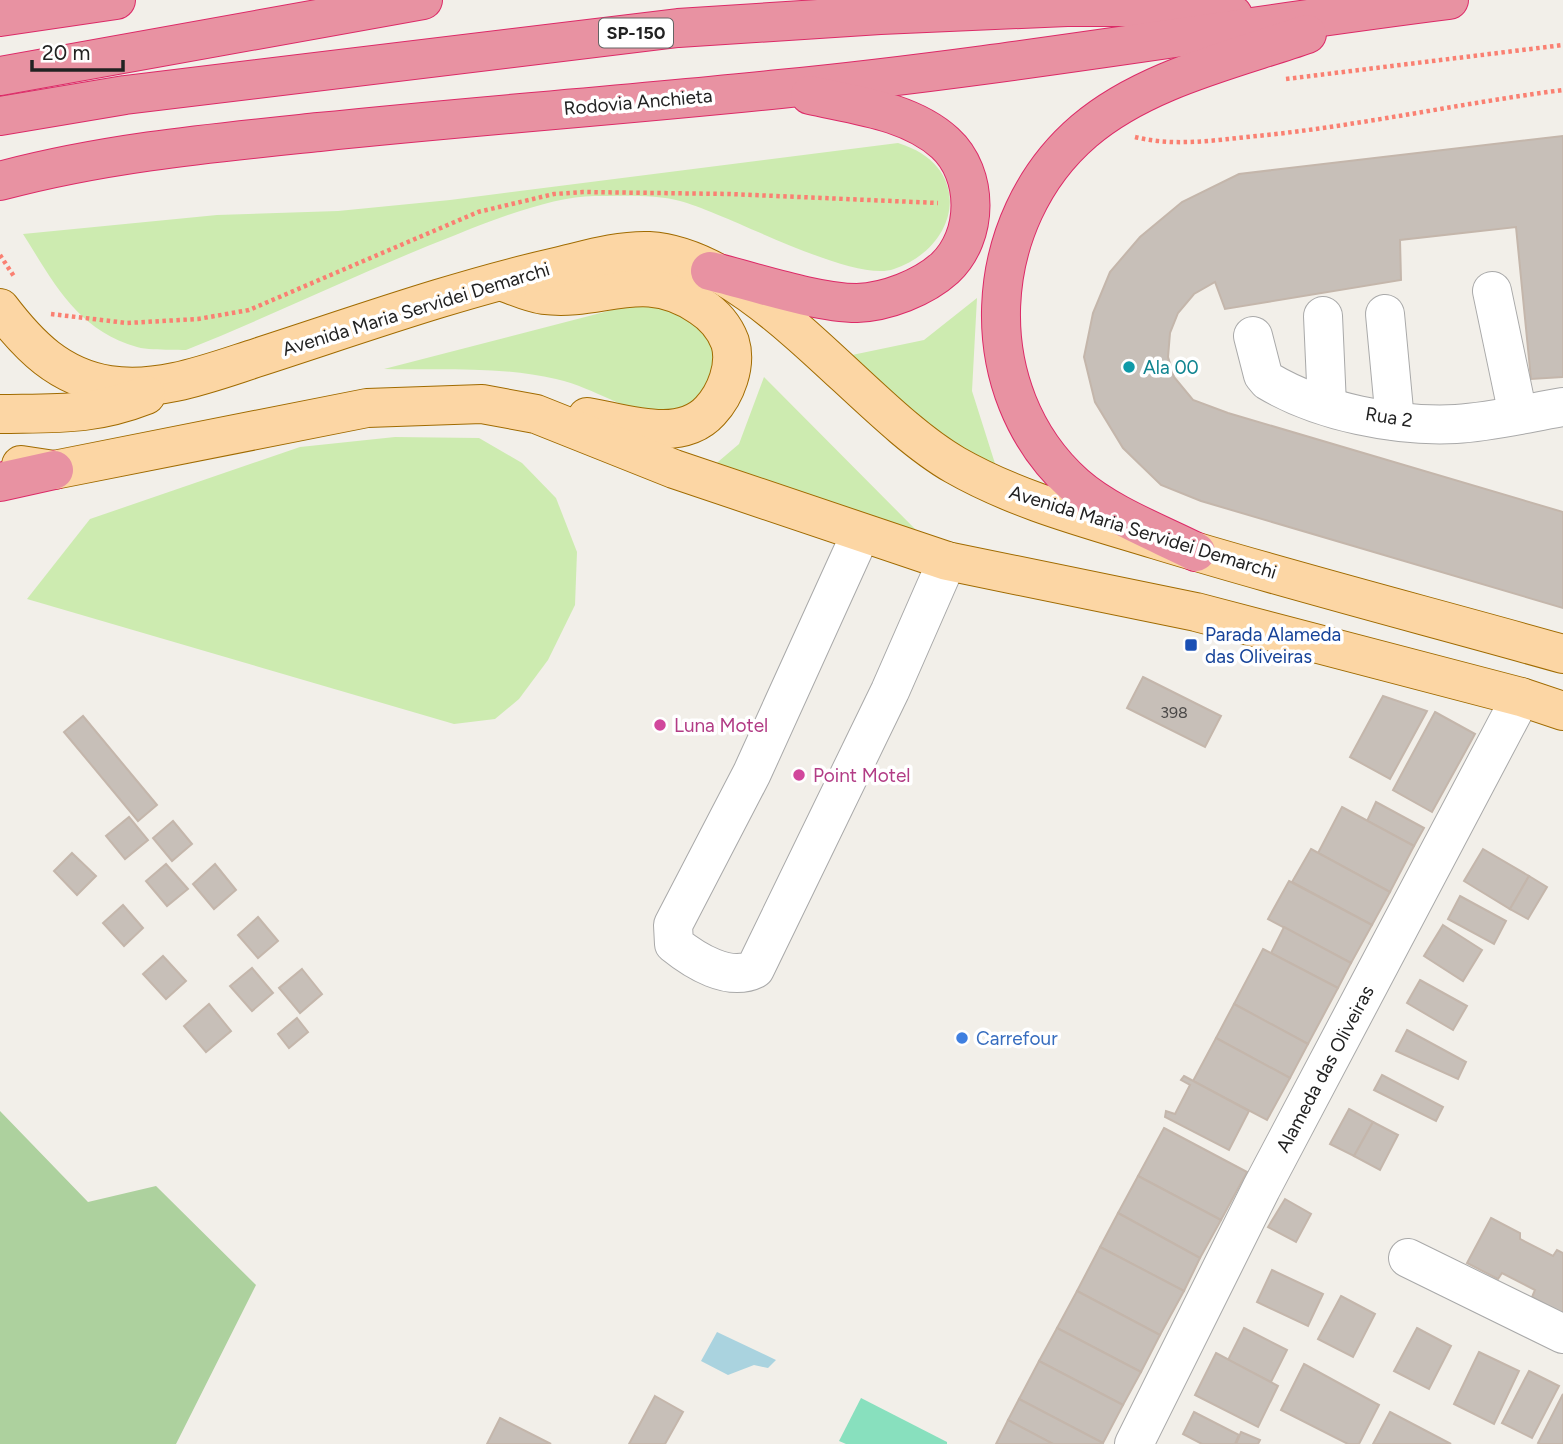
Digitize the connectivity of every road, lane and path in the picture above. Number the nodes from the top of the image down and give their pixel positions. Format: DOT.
graph roads {
  1 [pos="117,0"];
  2 [pos="423,0"];
  3 [pos="1449,0"];
  4 [pos="1380,9"];
  5 [pos="0,17"];
  6 [pos="1276,21"];
  7 [pos="1563,45"];
  8 [pos="0,76"];
  9 [pos="1280,80"];
  10 [pos="781,89"];
  11 [pos="1563,90"];
  12 [pos="0,116"];
  13 [pos="1124,134"];
  14 [pos="0,181"];
  15 [pos="971,204"];
  16 [pos="710,271"];
  17 [pos="499,280"];
  18 [pos="1492,291"];
  19 [pos="0,308"];
  20 [pos="1385,314"];
  21 [pos="1323,316"];
  22 [pos="32,326"];
  23 [pos="1253,336"];
  24 [pos="181,382"];
  25 [pos="1327,405"];
  26 [pos="1563,408"];
  27 [pos="0,414"];
  28 [pos="536,414"];
  29 [pos="1518,415"];
  30 [pos="1395,421"];
  31 [pos="0,463"];
  32 [pos="54,470"];
  33 [pos="0,482"];
  34 [pos="861,533"];
  35 [pos="1196,552"];
  36 [pos="947,561"];
  37 [pos="1563,654"];
  38 [pos="1521,697"];
  39 [pos="1563,711"];
  40 [pos="1408,1258"];
  41 [pos="1563,1334"];
  42 [pos="1134,1444"];
  1 -- 5 [label="highway"];
  2 -- 8 [label="highway"];
  3 -- 4 [label="highway, Rodovia Anchieta / SP-150"];
  4 -- 6 [label="highway, Rodovia Anchieta / SP-150"];
  4 -- 35 [label="highway"];
  6 -- 10 [label="highway, Rodovia Anchieta / SP-150"];
  6 -- 12 [label="highway, Rodovia Anchieta / SP-150"];
  7 -- 9 [label="path"];
  10 -- 14 [label="highway, Rodovia Anchieta / SP-150"];
  10 -- 15 [label="highway"];
  11 -- 13 [label="path"];
  15 -- 16 [label="highway"];
  15 -- 22 [label="path"];
  16 -- 17 [label="main road, Avenida Maria Servidei Demarchi"];
  16 -- 35 [label="main road, Avenida Maria Servidei Demarchi"];
  17 -- 24 [label="main road, Avenida Maria Servidei Demarchi"];
  17 -- 28 [label="main road"];
  18 -- 29 [label="street"];
  19 -- 22 [label="main road, Avenida Maria Servidei Demarchi"];
  20 -- 30 [label="street"];
  21 -- 25 [label="street"];
  22 -- 24 [label="main road, Avenida Maria Servidei Demarchi"];
  23 -- 25 [label="street, Rua 2"];
  24 -- 27 [label="main road"];
  25 -- 30 [label="street, Rua 2"];
  26 -- 29 [label="street, Rua 2"];
  28 -- 32 [label="main road"];
  28 -- 34 [label="main road"];
  29 -- 30 [label="street, Rua 2"];
  31 -- 32 [label="main road"];
  32 -- 33 [label="highway"];
  34 -- 36 [label="main road"];
  34 -- 36 [label="street"];
  35 -- 37 [label="main road, Avenida Maria Servidei Demarchi"];
  36 -- 38 [label="main road"];
  38 -- 39 [label="main road"];
  38 -- 42 [label="street, Alameda das Oliveiras"];
  40 -- 41 [label="street"];
}
